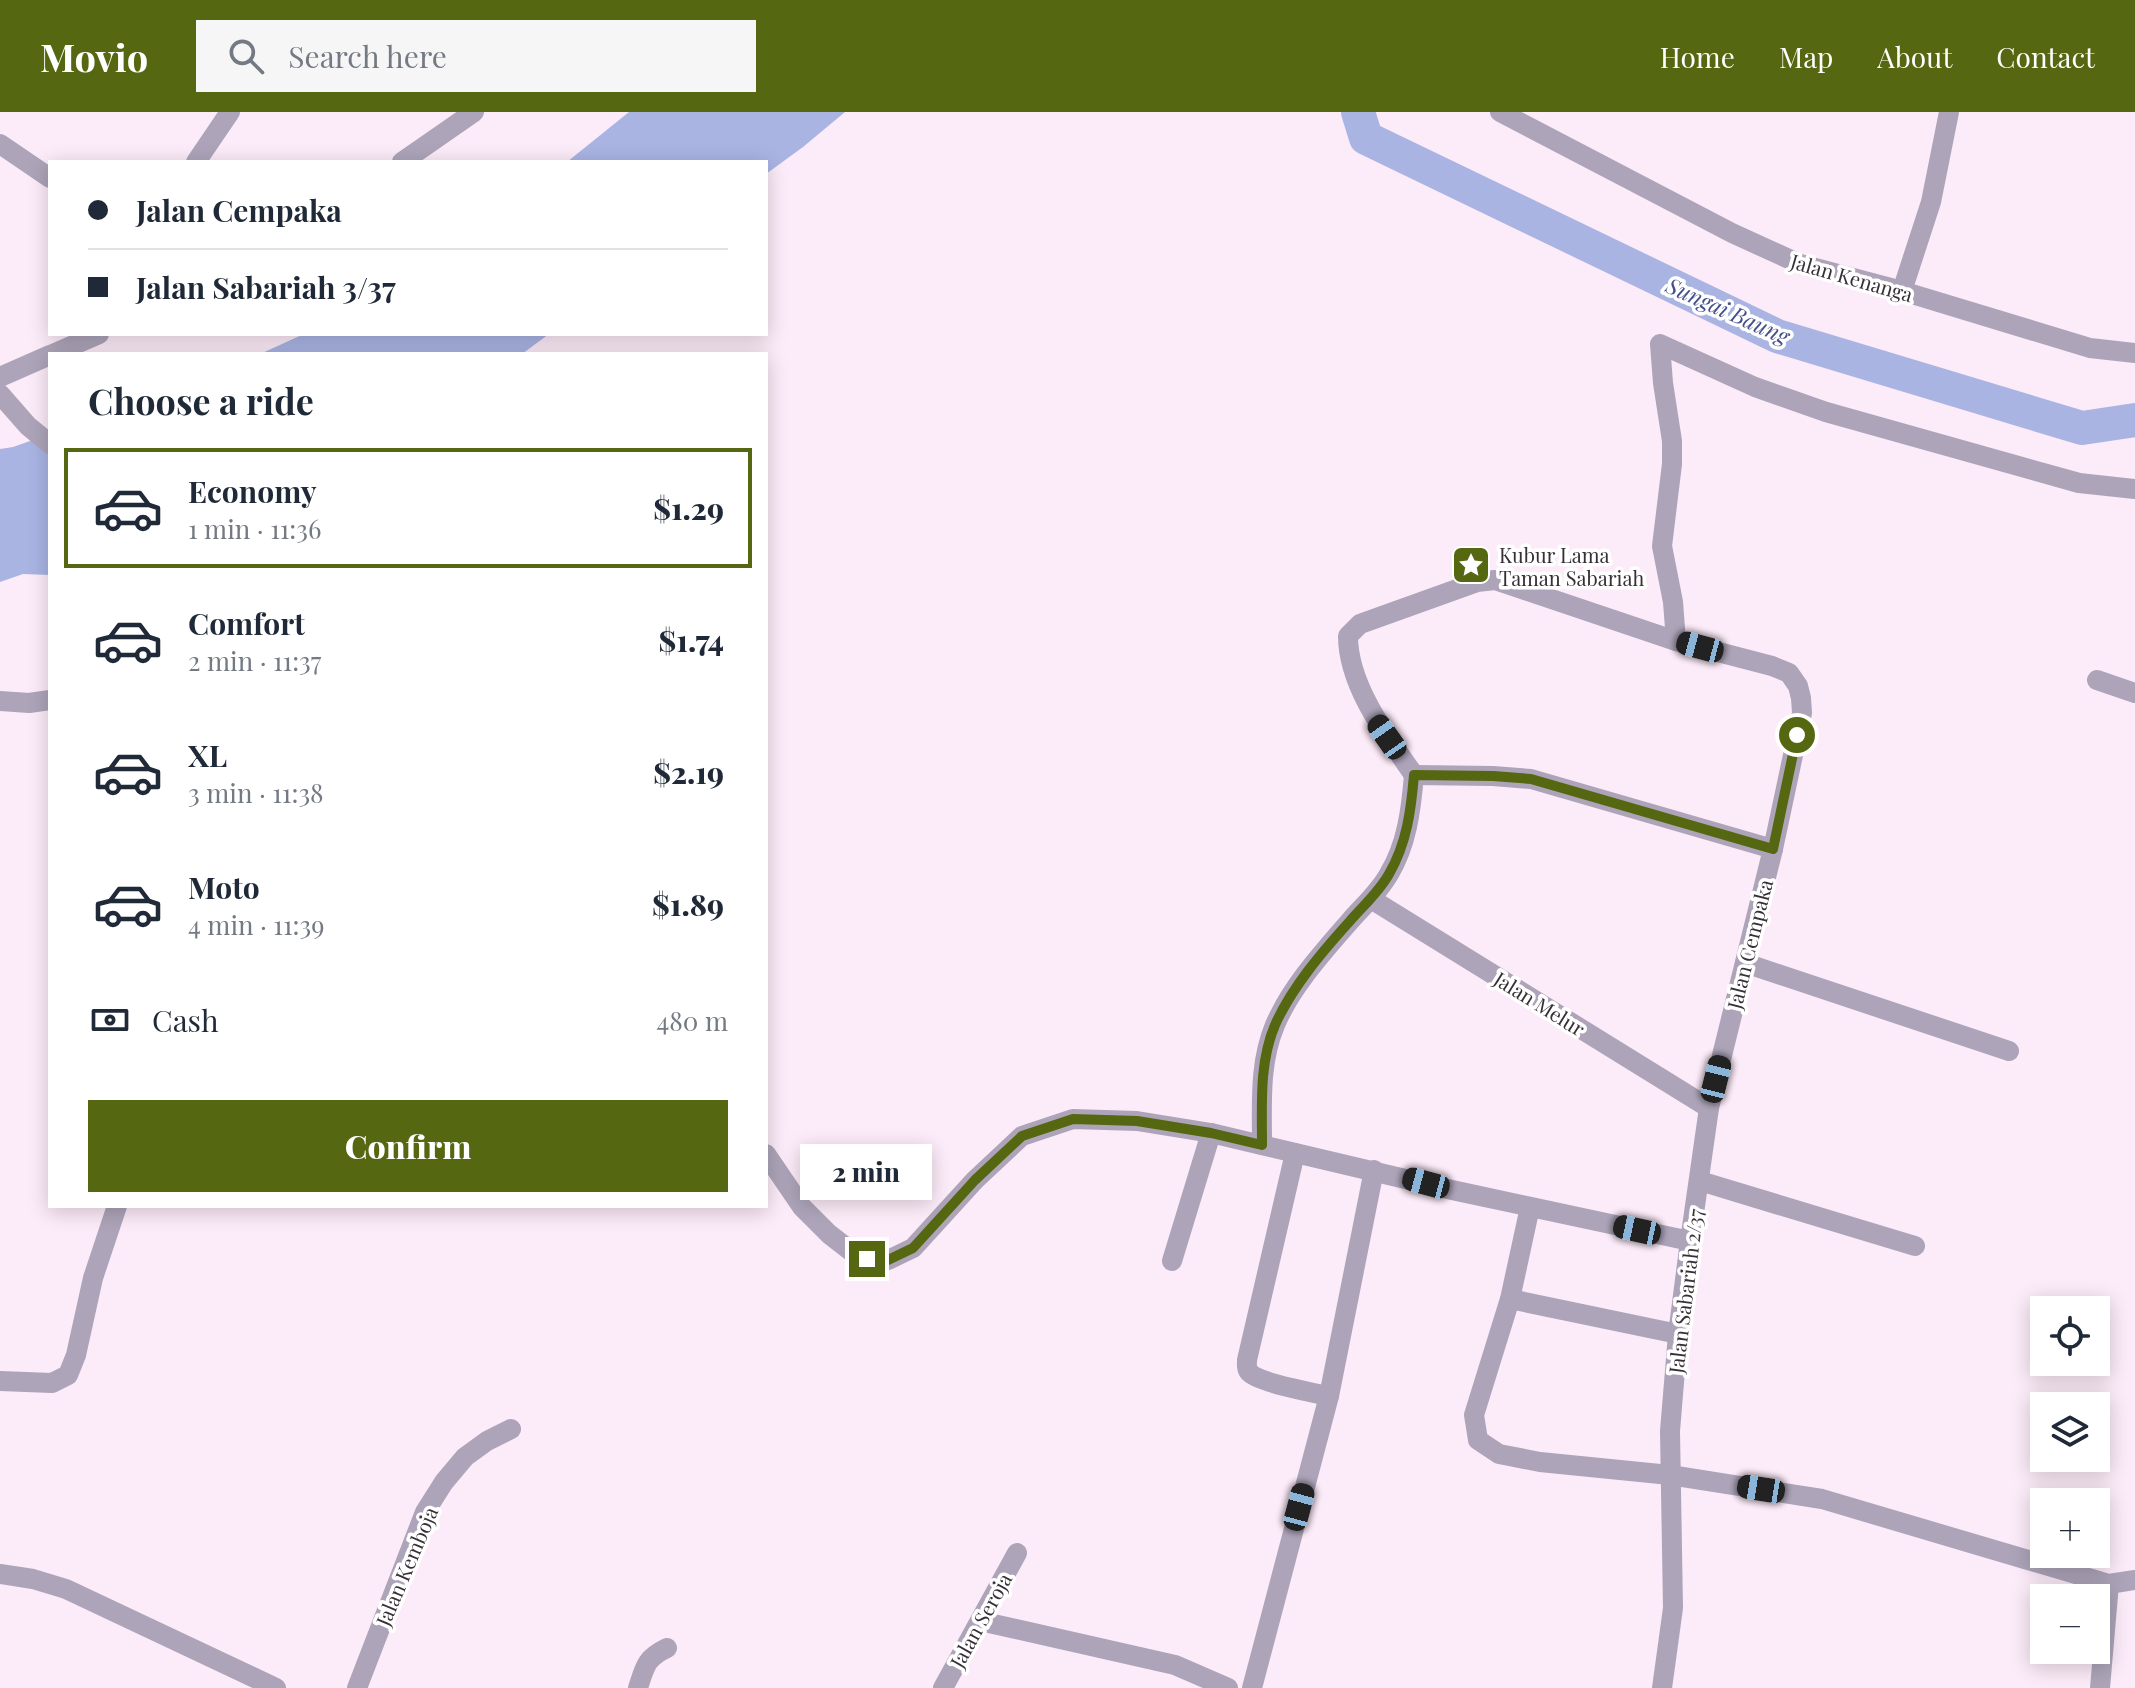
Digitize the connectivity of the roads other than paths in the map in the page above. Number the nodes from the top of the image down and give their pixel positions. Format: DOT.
graph roads {
  1 [pos="230,112"];
  2 [pos="474,112"];
  3 [pos="1500,112"];
  4 [pos="1949,112"];
  5 [pos="0,144"];
  6 [pos="197,160"];
  7 [pos="405,160"];
  8 [pos="48,177"];
  9 [pos="1902,291"];
  10 [pos="95,336"];
  11 [pos="59,352"];
  12 [pos="2135,353"];
  13 [pos="48,357"];
  14 [pos="0,377"];
  15 [pos="0,394"];
  16 [pos="48,442"];
  17 [pos="2135,489"];
  18 [pos="1676,641"];
  19 [pos="2097,680"];
  20 [pos="2135,693"];
  21 [pos="48,700"];
  22 [pos="0,701"];
  23 [pos="1414,775"];
  24 [pos="1773,849"];
  25 [pos="1371,899"];
  26 [pos="1745,963"];
  27 [pos="2009,1051"];
  28 [pos="1709,1108"];
  29 [pos="1211,1133"];
  30 [pos="1262,1145"];
  31 [pos="1295,1153"];
  32 [pos="768,1157"];
  33 [pos="1374,1170"];
  34 [pos="1700,1181"];
  35 [pos="1530,1207"];
  36 [pos="116,1208"];
  37 [pos="1690,1241"];
  38 [pos="1915,1246"];
  39 [pos="1172,1261"];
  40 [pos="1510,1299"];
  41 [pos="1678,1334"];
  42 [pos="0,1381"];
  43 [pos="1329,1396"];
  44 [pos="511,1429"];
  45 [pos="1670,1475"];
  46 [pos="1017,1553"];
  47 [pos="0,1574"];
  48 [pos="2135,1580"];
  49 [pos="2109,1584"];
  50 [pos="980,1621"];
  51 [pos="667,1648"];
  52 [pos="2102,1664"];
  53 [pos="276,1688"];
  54 [pos="357,1688"];
  55 [pos="638,1688"];
  56 [pos="943,1688"];
  57 [pos="1228,1688"];
  58 [pos="1252,1688"];
  59 [pos="1662,1688"];
  60 [pos="2100,1688"];
  1 -- 6 [label="street"];
  2 -- 7 [label="street"];
  3 -- 9 [label="street, Jalan Kenanga"];
  4 -- 9 [label="street"];
  5 -- 8 [label="street"];
  9 -- 12 [label="street, Jalan Kenanga"];
  10 -- 11 [label="street"];
  13 -- 14 [label="street"];
  15 -- 16 [label="street"];
  17 -- 18 [label="street"];
  18 -- 23 [label="street"];
  18 -- 24 [label="street, Jalan Cempaka"];
  19 -- 20 [label="street"];
  21 -- 22 [label="street"];
  23 -- 24 [label="street"];
  23 -- 25 [label="street"];
  24 -- 26 [label="street, Jalan Cempaka"];
  25 -- 28 [label="street, Jalan Melur"];
  25 -- 30 [label="street"];
  26 -- 27 [label="street"];
  26 -- 28 [label="street, Jalan Cempaka"];
  28 -- 34 [label="street, Jalan Sabariah 2/37"];
  29 -- 30 [label="street"];
  29 -- 32 [label="street"];
  29 -- 39 [label="street"];
  30 -- 31 [label="street"];
  31 -- 33 [label="street"];
  31 -- 43 [label="street"];
  33 -- 35 [label="street"];
  33 -- 43 [label="street"];
  34 -- 37 [label="street, Jalan Sabariah 2/37"];
  34 -- 38 [label="street"];
  35 -- 37 [label="street"];
  35 -- 40 [label="street"];
  36 -- 42 [label="street"];
  37 -- 41 [label="street, Jalan Sabariah 2/37"];
  40 -- 41 [label="street"];
  40 -- 45 [label="street"];
  41 -- 45 [label="street, Jalan Sabariah 2/37"];
  43 -- 58 [label="street"];
  44 -- 54 [label="street, Jalan Kemboja"];
  45 -- 49 [label="street"];
  45 -- 59 [label="street, Jalan Sabariah 2/37"];
  46 -- 50 [label="street, Jalan Seroja"];
  47 -- 53 [label="street"];
  48 -- 49 [label="street"];
  50 -- 56 [label="street, Jalan Seroja"];
  50 -- 57 [label="street"];
  51 -- 55 [label="street"];
  52 -- 60 [label="street"];
}
